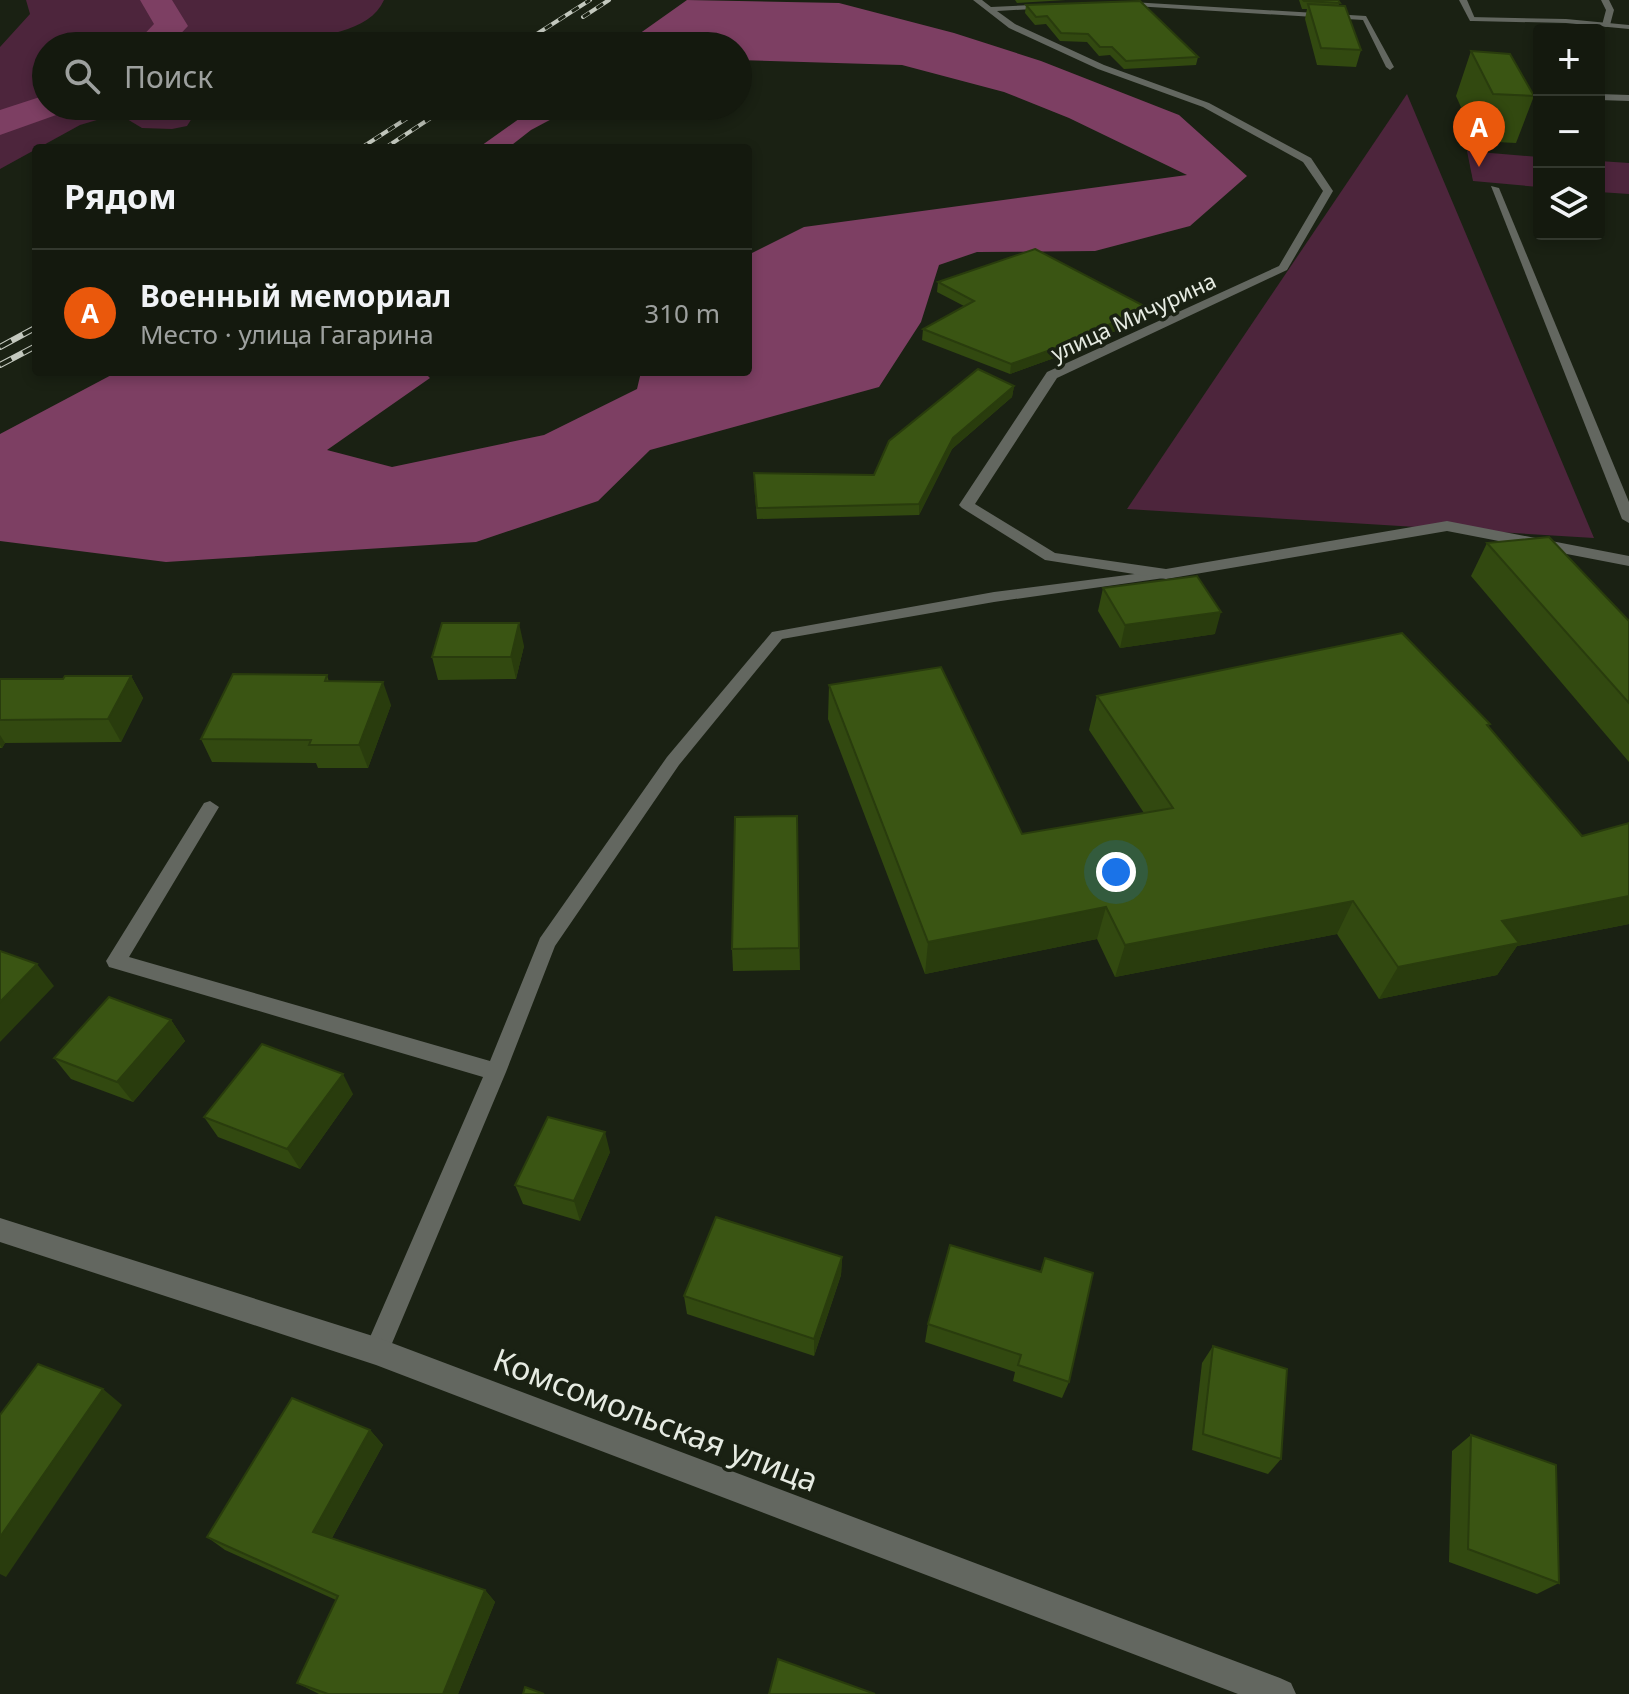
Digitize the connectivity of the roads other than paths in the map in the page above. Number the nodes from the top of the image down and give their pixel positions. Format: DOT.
graph roads {
  1 [pos="977,0"];
  2 [pos="1463,0"];
  3 [pos="1605,0"];
  4 [pos="1118,2"];
  5 [pos="1102,4"];
  6 [pos="1054,6"];
  7 [pos="990,9"];
  8 [pos="1473,19"];
  9 [pos="1606,25"];
  10 [pos="1629,27"];
  11 [pos="1390,67"];
  12 [pos="1605,97"];
  13 [pos="1629,98"];
  14 [pos="1494,188"];
  15 [pos="1629,519"];
  16 [pos="1629,561"];
  17 [pos="1166,574"];
  18 [pos="210,807"];
  19 [pos="496,1072"];
  20 [pos="0,1230"];
  21 [pos="376,1351"];
  22 [pos="1280,1694"];
  1 -- 7 [label="street, улица Мичурина"];
  2 -- 8 [label="lane"];
  3 -- 9 [label="lane"];
  4 -- 5 [label="street"];
  4 -- 11 [label="street"];
  6 -- 7 [label="street"];
  7 -- 17 [label="street, улица Мичурина"];
  8 -- 9 [label="street"];
  9 -- 10 [label="street"];
  12 -- 13 [label="lane"];
  14 -- 15 [label="lane"];
  16 -- 17 [label="street, улица Мичурина"];
  17 -- 19 [label="lane"];
  18 -- 19 [label="lane"];
  19 -- 21 [label="lane"];
  20 -- 21 [label="street, Комсомольская улица"];
  21 -- 22 [label="street, Комсомольская улица"];
}
